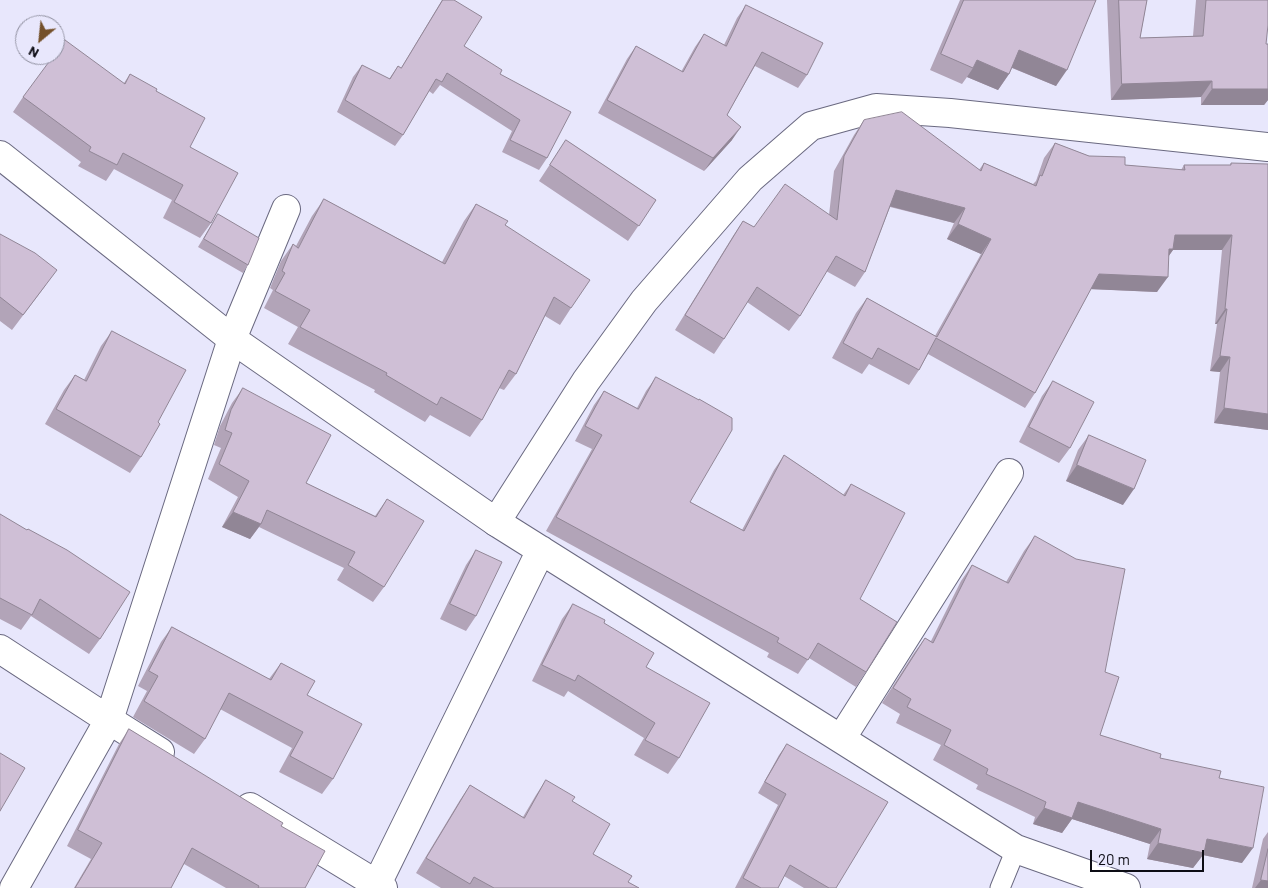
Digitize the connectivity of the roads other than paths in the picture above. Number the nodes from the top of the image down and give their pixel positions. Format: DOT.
graph roads {
  1 [pos="1268,147"];
  2 [pos="0,155"];
  3 [pos="286,209"];
  4 [pos="232,339"];
  5 [pos="1009,473"];
  6 [pos="496,522"];
  7 [pos="541,550"];
  8 [pos="0,648"];
  9 [pos="109,720"];
  10 [pos="842,739"];
  11 [pos="184,766"];
  12 [pos="226,792"];
  13 [pos="1016,849"];
  14 [pos="378,887"];
  15 [pos="14,888"];
  16 [pos="1000,888"];
  17 [pos="1126,888"];
  1 -- 6 [label="street"];
  2 -- 4 [label="street"];
  3 -- 4 [label="street"];
  4 -- 6 [label="street"];
  4 -- 9 [label="street"];
  5 -- 10 [label="street"];
  6 -- 7 [label="street"];
  7 -- 10 [label="street"];
  7 -- 14 [label="street"];
  8 -- 9 [label="street"];
  9 -- 11 [label="street"];
  9 -- 15 [label="street"];
  10 -- 13 [label="street"];
  12 -- 14 [label="street"];
  13 -- 16 [label="lane"];
  13 -- 17 [label="street"];
}
